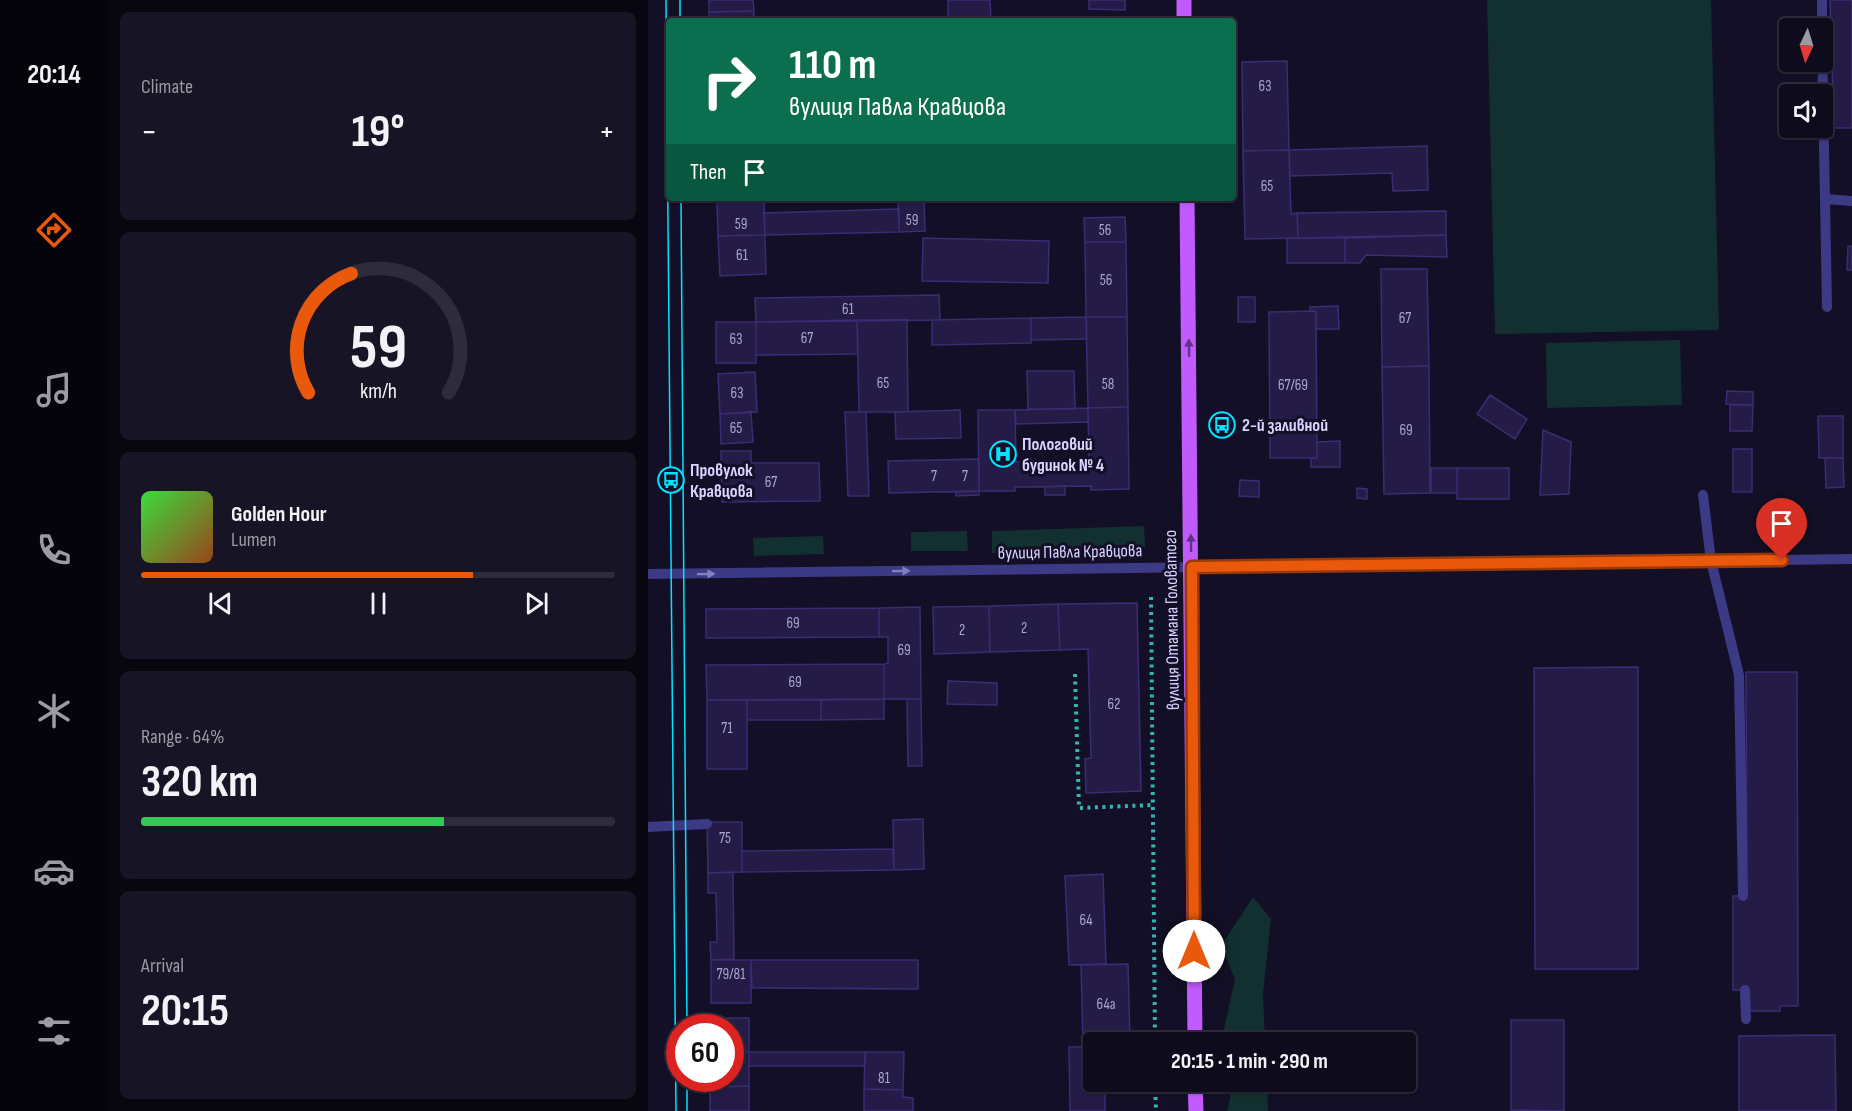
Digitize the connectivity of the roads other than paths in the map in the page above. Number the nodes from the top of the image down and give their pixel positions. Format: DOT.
graph roads {
  1 [pos="1184,0"];
  2 [pos="1822,0"];
  3 [pos="1184,18"];
  4 [pos="1822,18"];
  5 [pos="1823,72"];
  6 [pos="1826,198"];
  7 [pos="1186,201"];
  8 [pos="1852,201"];
  9 [pos="1827,307"];
  10 [pos="1703,495"];
  11 [pos="1852,559"];
  12 [pos="1711,561"];
  13 [pos="1192,567"];
  14 [pos="648,574"];
  15 [pos="707,824"];
  16 [pos="648,827"];
  17 [pos="1743,896"];
  18 [pos="1745,990"];
  19 [pos="1746,1019"];
  20 [pos="1195,1032"];
  21 [pos="1196,1092"];
  22 [pos="1196,1111"];
  1 -- 3 [label="main road"];
  2 -- 4 [label="lane"];
  5 -- 6 [label="lane"];
  6 -- 8 [label="lane"];
  6 -- 9 [label="lane"];
  13 -- 7 [label="main road, вулиця Отамана Головатого, one-way"];
  10 -- 12 [label="lane"];
  11 -- 12 [label="lane, вулиця Павла Кравцова"];
  12 -- 13 [label="lane, вулиця Павла Кравцова"];
  12 -- 17 [label="lane"];
  14 -- 13 [label="lane, вулиця Павла Кравцова, one-way"];
  13 -- 20 [label="main road, вулиця Отамана Головатого"];
  15 -- 16 [label="lane"];
  18 -- 19 [label="lane"];
  21 -- 22 [label="main road"];
}
